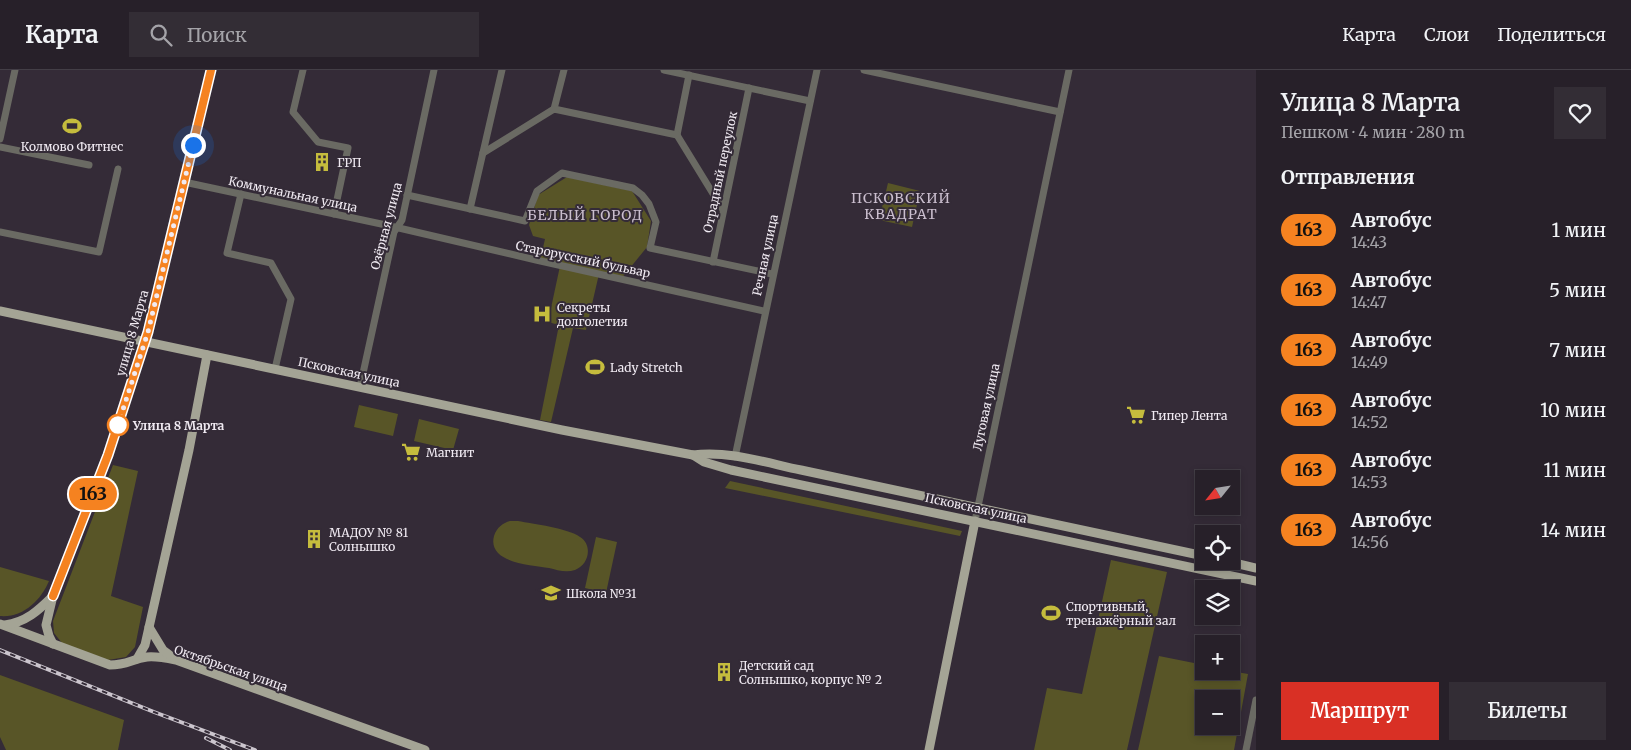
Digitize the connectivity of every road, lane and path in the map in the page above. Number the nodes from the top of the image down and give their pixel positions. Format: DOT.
graph roads {
  1 [pos="15,70"];
  2 [pos="211,70"];
  3 [pos="303,70"];
  4 [pos="434,70"];
  5 [pos="502,70"];
  6 [pos="564,70"];
  7 [pos="664,70"];
  8 [pos="816,70"];
  9 [pos="864,70"];
  10 [pos="1069,70"];
  11 [pos="689,75"];
  12 [pos="749,88"];
  13 [pos="810,101"];
  14 [pos="554,109"];
  15 [pos="1060,112"];
  16 [pos="677,135"];
  17 [pos="0,139"];
  18 [pos="0,146"];
  19 [pos="483,153"];
  20 [pos="89,165"];
  21 [pos="118,169"];
  22 [pos="184,182"];
  23 [pos="240,194"];
  24 [pos="407,196"];
  25 [pos="470,209"];
  26 [pos="724,210"];
  27 [pos="334,214"];
  28 [pos="396,227"];
  29 [pos="0,232"];
  30 [pos="713,262"];
  31 [pos="772,274"];
  32 [pos="764,311"];
  33 [pos="0,312"];
  34 [pos="145,343"];
  35 [pos="207,355"];
  36 [pos="275,369"];
  37 [pos="360,387"];
  38 [pos="693,455"];
  39 [pos="735,457"];
  40 [pos="801,470"];
  41 [pos="797,483"];
  42 [pos="978,508"];
  43 [pos="975,520"];
  44 [pos="1195,554"];
  45 [pos="1240,564"];
  46 [pos="1256,567"];
  47 [pos="1256,581"];
  48 [pos="53,596"];
  49 [pos="2,624"];
  50 [pos="149,627"];
  51 [pos="54,644"];
  52 [pos="137,659"];
  53 [pos="176,660"];
  54 [pos="1256,700"];
  55 [pos="425,750"];
  56 [pos="929,750"];
  57 [pos="1246,750"];
  1 -- 17 [label="street"];
  2 -- 22 [label="street, улица 8 Марта"];
  3 -- 27 [label="street"];
  4 -- 24 [label="street, Озёрная улица"];
  5 -- 19 [label="street"];
  6 -- 14 [label="street"];
  7 -- 11 [label="street"];
  8 -- 13 [label="street, Речная улица"];
  9 -- 15 [label="street"];
  10 -- 15 [label="street, Луговая улица"];
  11 -- 12 [label="street"];
  11 -- 16 [label="street"];
  12 -- 13 [label="street"];
  12 -- 26 [label="street, Отрадный переулок"];
  13 -- 31 [label="street, Речная улица"];
  14 -- 16 [label="street"];
  14 -- 19 [label="street"];
  15 -- 42 [label="street, Луговая улица"];
  16 -- 26 [label="street"];
  18 -- 20 [label="street"];
  19 -- 25 [label="street"];
  21 -- 29 [label="street"];
  22 -- 23 [label="street, Коммунальная улица"];
  22 -- 34 [label="street, улица 8 Марта"];
  23 -- 27 [label="street, Коммунальная улица"];
  23 -- 36 [label="street"];
  24 -- 25 [label="street"];
  24 -- 28 [label="street, Озёрная улица"];
  25 -- 30 [label="street"];
  26 -- 30 [label="street, Отрадный переулок"];
  27 -- 28 [label="street, Коммунальная улица"];
  28 -- 32 [label="street, Старорусский бульвар"];
  28 -- 37 [label="street, Озёрная улица"];
  30 -- 31 [label="street"];
  31 -- 32 [label="street, Речная улица"];
  32 -- 39 [label="street, Речная улица"];
  33 -- 34 [label="main road, Псковская улица"];
  34 -- 35 [label="main road, Псковская улица"];
  34 -- 48 [label="main road, улица 8 Марта"];
  35 -- 36 [label="main road, Псковская улица"];
  35 -- 50 [label="main road"];
  36 -- 37 [label="main road, Псковская улица"];
  37 -- 38 [label="main road, Псковская улица"];
  38 -- 39 [label="main road, Псковская улица"];
  38 -- 41 [label="main road, Псковская улица"];
  39 -- 40 [label="main road, Псковская улица"];
  40 -- 41 [label="main road"];
  40 -- 42 [label="main road, Псковская улица"];
  41 -- 43 [label="main road, Псковская улица"];
  42 -- 43 [label="street, Луговая улица"];
  42 -- 44 [label="main road, Псковская улица"];
  43 -- 47 [label="main road, Псковская улица"];
  43 -- 56 [label="main road, Луговая улица"];
  45 -- 46 [label="main road"];
  48 -- 49 [label="main road"];
  48 -- 51 [label="main road, улица 8 Марта"];
  49 -- 51 [label="main road, Октябрьская улица"];
  50 -- 52 [label="main road"];
  50 -- 53 [label="main road"];
  51 -- 52 [label="main road, Октябрьская улица"];
  52 -- 53 [label="main road, Октябрьская улица"];
  53 -- 55 [label="main road, Октябрьская улица"];
  54 -- 57 [label="street"];
}
